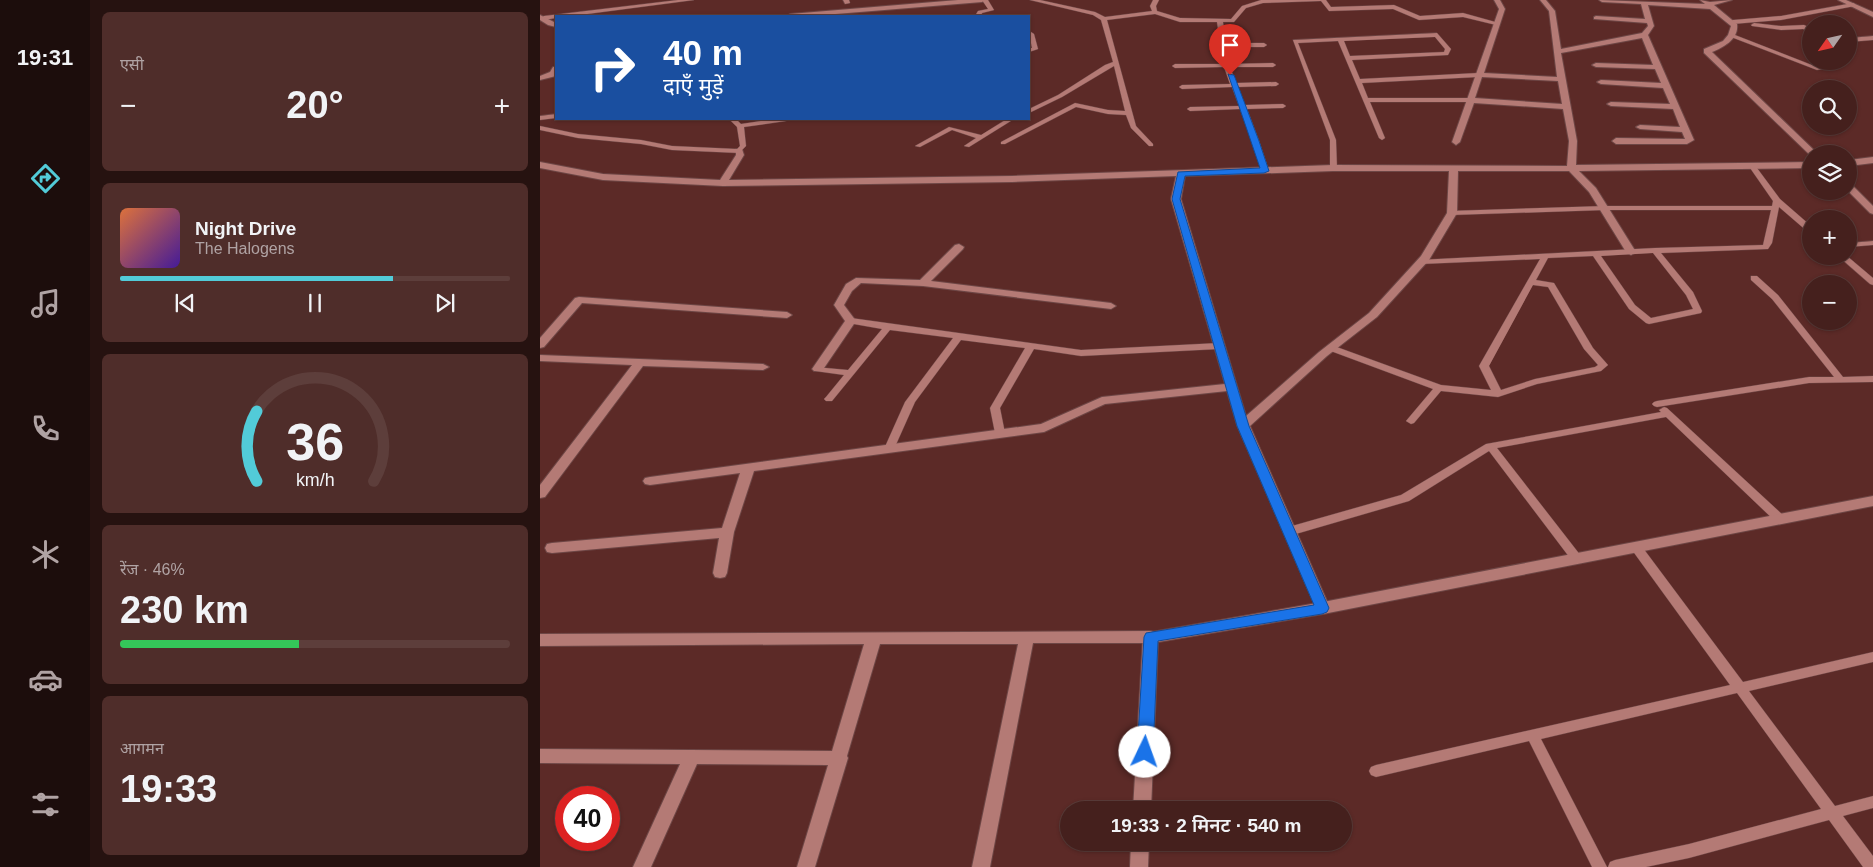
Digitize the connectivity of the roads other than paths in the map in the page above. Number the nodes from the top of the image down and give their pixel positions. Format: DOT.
graph roads {
  1 [pos="691,0"];
  2 [pos="984,0"];
  3 [pos="1033,0"];
  4 [pos="1156,0"];
  5 [pos="1322,0"];
  6 [pos="1497,0"];
  7 [pos="1543,0"];
  8 [pos="1602,0"];
  9 [pos="1729,0"];
  10 [pos="1841,0"];
  11 [pos="1644,4"];
  12 [pos="1709,4"];
  13 [pos="1853,5"];
  14 [pos="1155,12"];
  15 [pos="1873,14"];
  16 [pos="560,15"];
  17 [pos="802,15"];
  18 [pos="978,15"];
  19 [pos="555,16"];
  20 [pos="542,17"];
  21 [pos="1596,18"];
  22 [pos="1780,18"];
  23 [pos="1104,19"];
  24 [pos="1220,21"];
  25 [pos="1649,21"];
  26 [pos="1733,22"];
  27 [pos="1496,23"];
  28 [pos="555,26"];
  29 [pos="1802,27"];
  30 [pos="1781,28"];
  31 [pos="1031,34"];
  32 [pos="1644,35"];
  33 [pos="1733,36"];
  34 [pos="1873,38"];
  35 [pos="1340,39"];
  36 [pos="1858,39"];
  37 [pos="1264,45"];
  38 [pos="1223,46"];
  39 [pos="1030,50"];
  40 [pos="1558,52"];
  41 [pos="1348,58"];
  42 [pos="1802,62"];
  43 [pos="1116,63"];
  44 [pos="1226,65"];
  45 [pos="1273,65"];
  46 [pos="1596,65"];
  47 [pos="1175,66"];
  48 [pos="1658,67"];
  49 [pos="555,71"];
  50 [pos="1478,75"];
  51 [pos="540,78"];
  52 [pos="1561,79"];
  53 [pos="1358,81"];
  54 [pos="1601,82"];
  55 [pos="1276,84"];
  56 [pos="1234,85"];
  57 [pos="1668,86"];
  58 [pos="1182,87"];
  59 [pos="1366,100"];
  60 [pos="1470,100"];
  61 [pos="1611,104"];
  62 [pos="1283,106"];
  63 [pos="1243,107"];
  64 [pos="1566,107"];
  65 [pos="1675,107"];
  66 [pos="1190,109"];
  67 [pos="1030,111"];
  68 [pos="1129,113"];
  69 [pos="555,116"];
  70 [pos="540,118"];
  71 [pos="733,120"];
  72 [pos="779,120"];
  73 [pos="1008,120"];
  74 [pos="740,126"];
  75 [pos="1640,127"];
  76 [pos="540,128"];
  77 [pos="1685,130"];
  78 [pos="981,137"];
  79 [pos="1382,138"];
  80 [pos="1616,141"];
  81 [pos="1456,142"];
  82 [pos="1003,143"];
  83 [pos="1151,145"];
  84 [pos="1805,145"];
  85 [pos="918,146"];
  86 [pos="967,146"];
  87 [pos="739,151"];
  88 [pos="1873,160"];
  89 [pos="1857,162"];
  90 [pos="540,165"];
  91 [pos="1752,165"];
  92 [pos="1802,165"];
  93 [pos="1334,168"];
  94 [pos="1454,168"];
  95 [pos="1571,168"];
  96 [pos="1264,171"];
  97 [pos="1181,174"];
  98 [pos="722,183"];
  99 [pos="1857,195"];
  100 [pos="1776,205"];
  101 [pos="1605,208"];
  102 [pos="1873,211"];
  103 [pos="1452,213"];
  104 [pos="1802,224"];
  105 [pos="1873,243"];
  106 [pos="1857,244"];
  107 [pos="959,247"];
  108 [pos="1655,250"];
  109 [pos="1631,252"];
  110 [pos="1595,253"];
  111 [pos="1546,255"];
  112 [pos="1422,262"];
  113 [pos="1853,265"];
  114 [pos="1754,278"];
  115 [pos="1531,282"];
  116 [pos="1873,282"];
  117 [pos="924,283"];
  118 [pos="1112,306"];
  119 [pos="787,315"];
  120 [pos="850,322"];
  121 [pos="888,326"];
  122 [pos="959,336"];
  123 [pos="540,345"];
  124 [pos="1031,346"];
  125 [pos="1219,346"];
  126 [pos="1331,348"];
  127 [pos="540,358"];
  128 [pos="640,362"];
  129 [pos="763,367"];
  130 [pos="818,369"];
  131 [pos="850,373"];
  132 [pos="1841,380"];
  133 [pos="1873,380"];
  134 [pos="1232,387"];
  135 [pos="1440,388"];
  136 [pos="1498,394"];
  137 [pos="829,399"];
  138 [pos="1668,414"];
  139 [pos="1412,421"];
  140 [pos="1243,426"];
  141 [pos="1000,433"];
  142 [pos="1490,446"];
  143 [pos="889,449"];
  144 [pos="748,468"];
  145 [pos="650,481"];
  146 [pos="540,494"];
  147 [pos="1873,501"];
  148 [pos="1780,519"];
  149 [pos="1289,531"];
  150 [pos="726,532"];
  151 [pos="1636,547"];
  152 [pos="552,548"];
  153 [pos="1577,559"];
  154 [pos="720,573"];
  155 [pos="1322,608"];
  156 [pos="1027,637"];
  157 [pos="1151,637"];
  158 [pos="874,638"];
  159 [pos="540,640"];
  160 [pos="1873,657"];
  161 [pos="1740,688"];
  162 [pos="1533,736"];
  163 [pos="540,756"];
  164 [pos="692,757"];
  165 [pos="840,758"];
  166 [pos="1376,771"];
  167 [pos="1142,801"];
  168 [pos="1873,802"];
  169 [pos="1831,812"];
  170 [pos="1140,851"];
  171 [pos="642,867"];
  172 [pos="806,867"];
  173 [pos="981,867"];
  174 [pos="1139,867"];
  175 [pos="1600,867"];
  176 [pos="1615,867"];
  177 [pos="1872,867"];
  1 -- 16 [label="lane"];
  2 -- 17 [label="street"];
  2 -- 18 [label="lane"];
  3 -- 23 [label="lane"];
  4 -- 14 [label="lane"];
  5 -- 24 [label="lane"];
  5 -- 27 [label="lane"];
  6 -- 27 [label="street"];
  7 -- 40 [label="street"];
  8 -- 11 [label="street"];
  9 -- 12 [label="street"];
  10 -- 13 [label="street"];
  11 -- 12 [label="street"];
  11 -- 25 [label="street"];
  12 -- 26 [label="street"];
  13 -- 15 [label="street"];
  13 -- 22 [label="lane"];
  14 -- 23 [label="lane"];
  14 -- 24 [label="lane"];
  19 -- 20 [label="lane"];
  20 -- 28 [label="street"];
  21 -- 25 [label="street"];
  22 -- 26 [label="lane"];
  22 -- 30 [label="lane"];
  23 -- 43 [label="lane"];
  24 -- 38 [label="lane"];
  25 -- 32 [label="street"];
  26 -- 30 [label="lane"];
  26 -- 33 [label="street"];
  27 -- 50 [label="street"];
  29 -- 30 [label="lane"];
  31 -- 39 [label="lane"];
  32 -- 40 [label="street"];
  32 -- 48 [label="street"];
  33 -- 42 [label="lane"];
  33 -- 84 [label="street"];
  34 -- 36 [label="lane"];
  35 -- 41 [label="lane"];
  35 -- 41 [label="lane"];
  35 -- 93 [label="lane"];
  37 -- 38 [label="lane"];
  38 -- 44 [label="lane"];
  40 -- 52 [label="street"];
  41 -- 53 [label="lane"];
  43 -- 67 [label="lane"];
  43 -- 68 [label="lane"];
  44 -- 45 [label="lane"];
  44 -- 47 [label="lane"];
  44 -- 56 [label="lane"];
  46 -- 48 [label="street"];
  48 -- 57 [label="street"];
  49 -- 51 [label="street"];
  50 -- 52 [label="street"];
  50 -- 53 [label="lane"];
  50 -- 60 [label="street"];
  52 -- 64 [label="street"];
  53 -- 59 [label="lane"];
  54 -- 57 [label="street"];
  55 -- 56 [label="lane"];
  56 -- 58 [label="lane"];
  56 -- 63 [label="lane"];
  57 -- 65 [label="street"];
  59 -- 60 [label="lane"];
  59 -- 79 [label="lane"];
  60 -- 64 [label="street"];
  60 -- 81 [label="street"];
  61 -- 65 [label="street"];
  62 -- 63 [label="lane"];
  63 -- 66 [label="lane"];
  63 -- 96 [label="lane"];
  64 -- 95 [label="street"];
  65 -- 77 [label="street"];
  68 -- 82 [label="lane"];
  68 -- 83 [label="lane"];
  69 -- 70 [label="lane"];
  71 -- 74 [label="lane"];
  72 -- 74 [label="lane"];
  73 -- 78 [label="lane"];
  74 -- 87 [label="lane"];
  75 -- 77 [label="street"];
  76 -- 87 [label="lane"];
  77 -- 80 [label="street"];
  78 -- 85 [label="lane"];
  78 -- 86 [label="lane"];
  87 -- 98 [label="street"];
  88 -- 89 [label="street"];
  90 -- 98 [label="street"];
  91 -- 92 [label="street"];
  91 -- 95 [label="street"];
  91 -- 100 [label="lane"];
  93 -- 94 [label="street"];
  93 -- 96 [label="street"];
  94 -- 95 [label="street"];
  94 -- 103 [label="street"];
  95 -- 101 [label="street"];
  96 -- 97 [label="street"];
  97 -- 98 [label="street"];
  97 -- 125 [label="street"];
  99 -- 102 [label="street"];
  100 -- 101 [label="lane"];
  100 -- 104 [label="lane"];
  100 -- 108 [label="lane"];
  101 -- 103 [label="lane"];
  101 -- 109 [label="street"];
  103 -- 112 [label="street"];
  105 -- 106 [label="lane"];
  107 -- 117 [label="street"];
  108 -- 109 [label="lane"];
  108 -- 110 [label="lane"];
  109 -- 110 [label="lane"];
  110 -- 111 [label="lane"];
  111 -- 112 [label="lane"];
  111 -- 115 [label="lane"];
  112 -- 126 [label="street"];
  113 -- 116 [label="lane"];
  114 -- 132 [label="lane"];
  115 -- 136 [label="lane"];
  115 -- 136 [label="lane"];
  117 -- 118 [label="street"];
  117 -- 120 [label="street"];
  119 -- 123 [label="street"];
  120 -- 121 [label="lane"];
  120 -- 130 [label="street"];
  121 -- 122 [label="lane"];
  121 -- 131 [label="lane"];
  122 -- 124 [label="lane"];
  122 -- 143 [label="lane"];
  124 -- 125 [label="lane"];
  124 -- 141 [label="lane"];
  125 -- 134 [label="street"];
  126 -- 135 [label="lane"];
  126 -- 140 [label="street"];
  127 -- 128 [label="street"];
  128 -- 129 [label="street"];
  128 -- 146 [label="street"];
  130 -- 131 [label="lane"];
  131 -- 137 [label="lane"];
  132 -- 133 [label="lane"];
  132 -- 138 [label="lane"];
  134 -- 140 [label="street"];
  134 -- 141 [label="street"];
  135 -- 136 [label="lane"];
  135 -- 139 [label="lane"];
  138 -- 142 [label="lane"];
  138 -- 148 [label="lane"];
  140 -- 149 [label="street"];
  141 -- 143 [label="street"];
  142 -- 149 [label="lane"];
  142 -- 153 [label="lane"];
  143 -- 144 [label="street"];
  144 -- 145 [label="street"];
  144 -- 150 [label="street"];
  147 -- 148 [label="street"];
  148 -- 151 [label="street"];
  149 -- 155 [label="street"];
  150 -- 152 [label="street"];
  150 -- 154 [label="street"];
  151 -- 153 [label="street"];
  151 -- 161 [label="lane"];
  153 -- 155 [label="street"];
  155 -- 157 [label="street"];
  156 -- 157 [label="street"];
  156 -- 158 [label="street"];
  156 -- 173 [label="street"];
  157 -- 167 [label="street"];
  158 -- 159 [label="street"];
  158 -- 165 [label="street"];
  160 -- 161 [label="lane"];
  161 -- 162 [label="lane"];
  161 -- 169 [label="lane"];
  162 -- 166 [label="lane"];
  162 -- 175 [label="lane"];
  163 -- 164 [label="street"];
  164 -- 165 [label="street"];
  164 -- 171 [label="street"];
  165 -- 172 [label="street"];
  168 -- 169 [label="lane"];
  169 -- 176 [label="lane"];
  169 -- 177 [label="lane"];
  170 -- 174 [label="street"];
}
